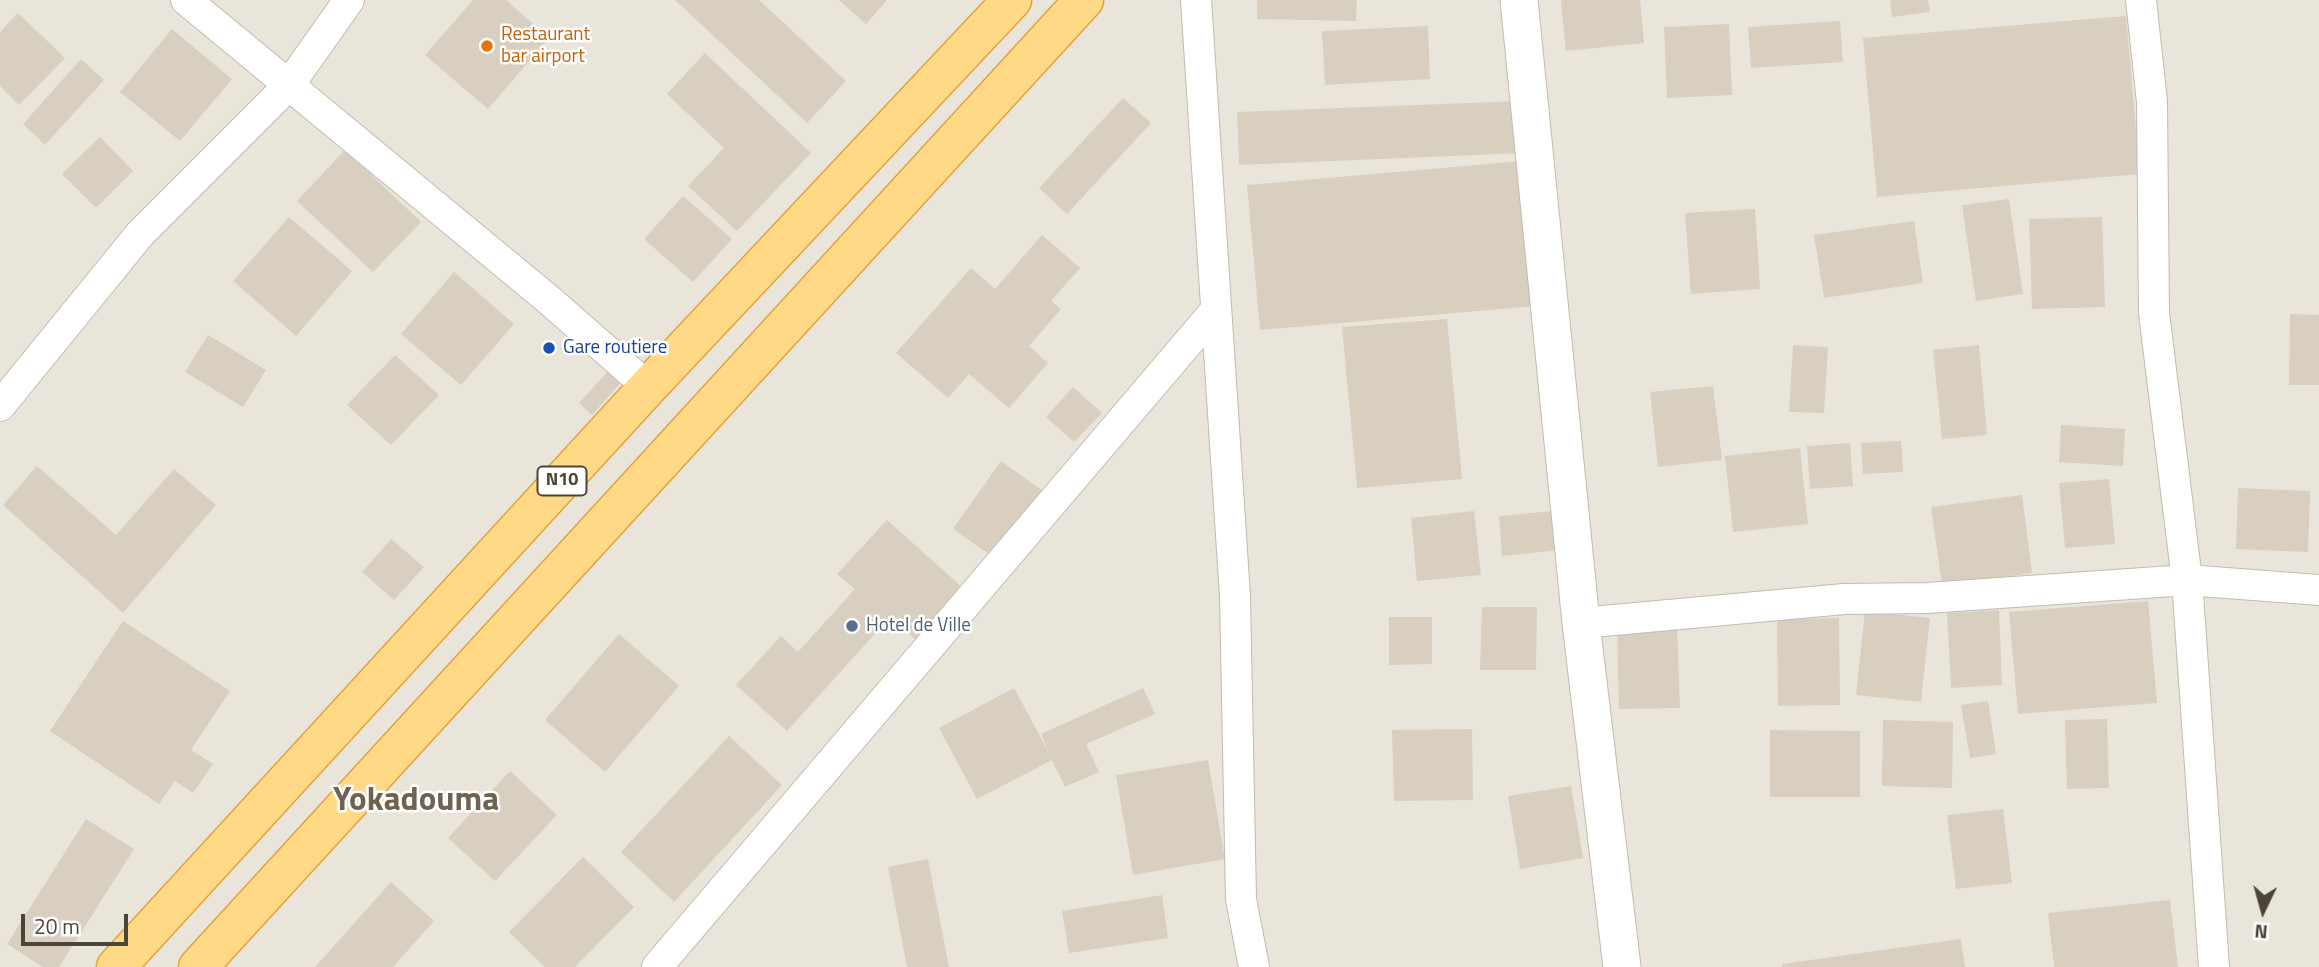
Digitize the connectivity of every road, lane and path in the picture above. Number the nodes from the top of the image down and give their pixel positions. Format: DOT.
graph roads {
  1 [pos="186,0"];
  2 [pos="349,0"];
  3 [pos="1012,0"];
  4 [pos="1084,0"];
  5 [pos="1196,0"];
  6 [pos="1519,0"];
  7 [pos="2141,0"];
  8 [pos="289,85"];
  9 [pos="1215,311"];
  10 [pos="648,387"];
  11 [pos="0,407"];
  12 [pos="2187,580"];
  13 [pos="2319,590"];
  14 [pos="1581,623"];
  15 [pos="116,967"];
  16 [pos="198,967"];
  17 [pos="657,967"];
  18 [pos="1254,967"];
  19 [pos="1622,967"];
  20 [pos="2214,967"];
  1 -- 8 [label="street"];
  2 -- 8 [label="street"];
  3 -- 10 [label="highway, N10"];
  4 -- 16 [label="highway"];
  5 -- 9 [label="street"];
  6 -- 14 [label="street"];
  7 -- 12 [label="street"];
  8 -- 10 [label="street"];
  8 -- 11 [label="street"];
  9 -- 17 [label="street"];
  9 -- 18 [label="street"];
  10 -- 15 [label="highway, N10"];
  12 -- 13 [label="street"];
  12 -- 14 [label="street"];
  12 -- 20 [label="street"];
  14 -- 19 [label="street"];
}
